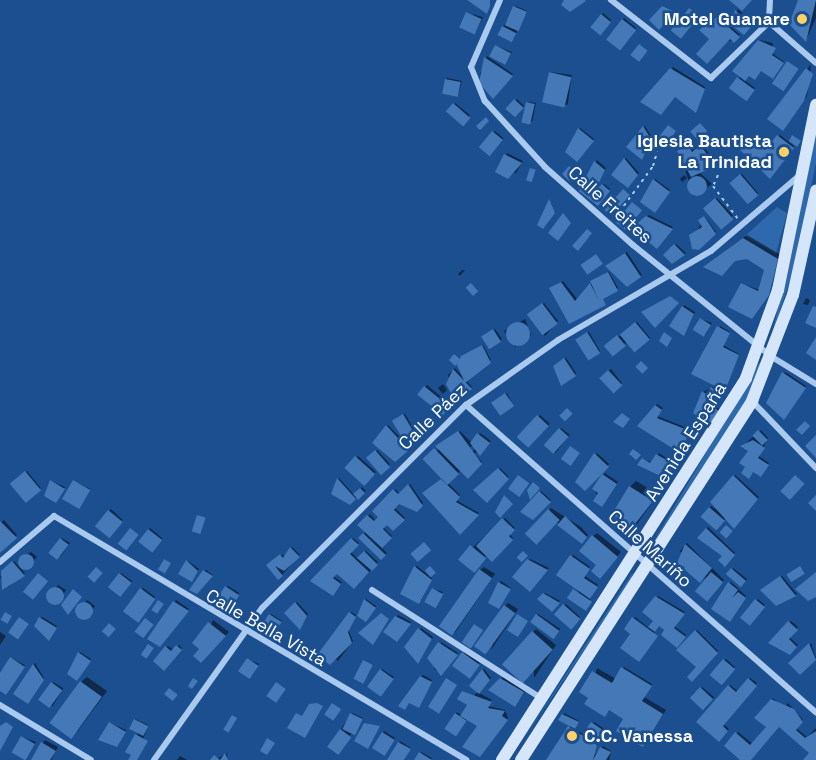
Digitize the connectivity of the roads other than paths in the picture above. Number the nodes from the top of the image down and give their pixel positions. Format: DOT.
graph roads {
  1 [pos="500,0"];
  2 [pos="611,0"];
  3 [pos="770,0"];
  4 [pos="769,22"];
  5 [pos="816,63"];
  6 [pos="816,105"];
  7 [pos="803,172"];
  8 [pos="816,191"];
  9 [pos="669,276"];
  10 [pos="760,343"];
  11 [pos="772,357"];
  12 [pos="816,384"];
  13 [pos="752,401"];
  14 [pos="466,405"];
  15 [pos="816,468"];
  16 [pos="635,557"];
  17 [pos="0,562"];
  18 [pos="647,567"];
  19 [pos="372,590"];
  20 [pos="243,632"];
  21 [pos="542,699"];
  22 [pos="0,705"];
  23 [pos="816,713"];
  24 [pos="92,760"];
  25 [pos="154,760"];
  26 [pos="466,760"];
  27 [pos="502,760"];
  28 [pos="521,760"];
  1 -- 9 [label="street, Calle Freites"];
  2 -- 4 [label="street"];
  3 -- 4 [label="street"];
  4 -- 5 [label="street"];
  6 -- 7 [label="main road, Avenida España"];
  7 -- 9 [label="street, Calle Páez"];
  7 -- 10 [label="main road, Avenida España"];
  8 -- 11 [label="main road, Avenida España"];
  9 -- 10 [label="street, Calle Freites"];
  9 -- 14 [label="street, Calle Páez"];
  10 -- 11 [label="street, Calle Freites"];
  10 -- 16 [label="main road, Avenida España"];
  11 -- 12 [label="street, Calle Freites"];
  11 -- 13 [label="main road, Avenida España"];
  13 -- 15 [label="street"];
  13 -- 18 [label="main road, Avenida España"];
  14 -- 16 [label="street, Calle Mariño"];
  14 -- 20 [label="street, Calle Páez"];
  16 -- 18 [label="street, Calle Mariño"];
  16 -- 21 [label="main road, Avenida España"];
  17 -- 20 [label="street, Calle Bella Vista"];
  18 -- 23 [label="street, Calle Mariño"];
  18 -- 28 [label="main road, Avenida España"];
  19 -- 21 [label="street"];
  20 -- 25 [label="street, Calle Páez"];
  20 -- 26 [label="street, Calle Bella Vista"];
  21 -- 27 [label="main road, Avenida España"];
  22 -- 24 [label="street"];
}
